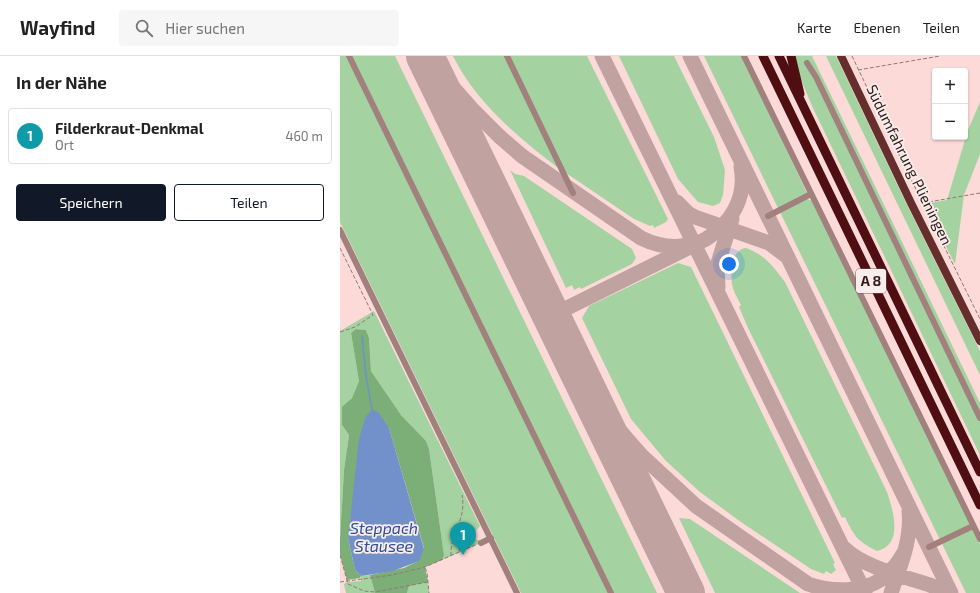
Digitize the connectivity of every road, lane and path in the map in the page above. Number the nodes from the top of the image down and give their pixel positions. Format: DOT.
graph roads {
  1 [pos="349,56"];
  2 [pos="507,56"];
  3 [pos="744,56"];
  4 [pos="763,56"];
  5 [pos="779,56"];
  6 [pos="791,56"];
  7 [pos="841,56"];
  8 [pos="852,56"];
  9 [pos="940,56"];
  10 [pos="807,63"];
  11 [pos="858,70"];
  12 [pos="803,107"];
  13 [pos="573,192"];
  14 [pos="980,193"];
  15 [pos="811,194"];
  16 [pos="922,203"];
  17 [pos="768,216"];
  18 [pos="340,230"];
  19 [pos="340,248"];
  20 [pos="980,319"];
  21 [pos="340,332"];
  22 [pos="980,341"];
  23 [pos="980,418"];
  24 [pos="980,472"];
  25 [pos="461,491"];
  26 [pos="980,505"];
  27 [pos="973,526"];
  28 [pos="464,538"];
  29 [pos="491,538"];
  30 [pos="980,539"];
  31 [pos="481,543"];
  32 [pos="929,547"];
  33 [pos="460,552"];
  34 [pos="340,555"];
  35 [pos="451,556"];
  36 [pos="425,567"];
  37 [pos="346,581"];
  38 [pos="340,582"];
  39 [pos="428,582"];
  40 [pos="429,593"];
  41 [pos="517,593"];
  42 [pos="611,593"];
  1 -- 42 [label="lane"];
  2 -- 13 [label="lane"];
  3 -- 15 [label="lane"];
  4 -- 26 [label="highway, A 8"];
  5 -- 12 [label="highway, A 8"];
  6 -- 12 [label="highway"];
  7 -- 22 [label="main road, Südumfahrung Plieningen"];
  8 -- 11 [label="path"];
  9 -- 11 [label="path"];
  10 -- 23 [label="lane"];
  11 -- 16 [label="path"];
  12 -- 24 [label="highway, A 8"];
  14 -- 16 [label="path"];
  15 -- 17 [label="lane"];
  15 -- 27 [label="lane"];
  16 -- 20 [label="path"];
  18 -- 29 [label="lane"];
  19 -- 21 [label="path"];
  25 -- 35 [label="path"];
  27 -- 30 [label="lane"];
  27 -- 32 [label="lane"];
  28 -- 33 [label="path"];
  29 -- 31 [label="lane"];
  29 -- 41 [label="lane"];
  31 -- 33 [label="path"];
  33 -- 35 [label="path"];
  34 -- 37 [label="path"];
  35 -- 36 [label="path"];
  36 -- 37 [label="path"];
  36 -- 39 [label="path"];
  37 -- 38 [label="path"];
  37 -- 39 [label="path"];
  39 -- 40 [label="path"];
}
